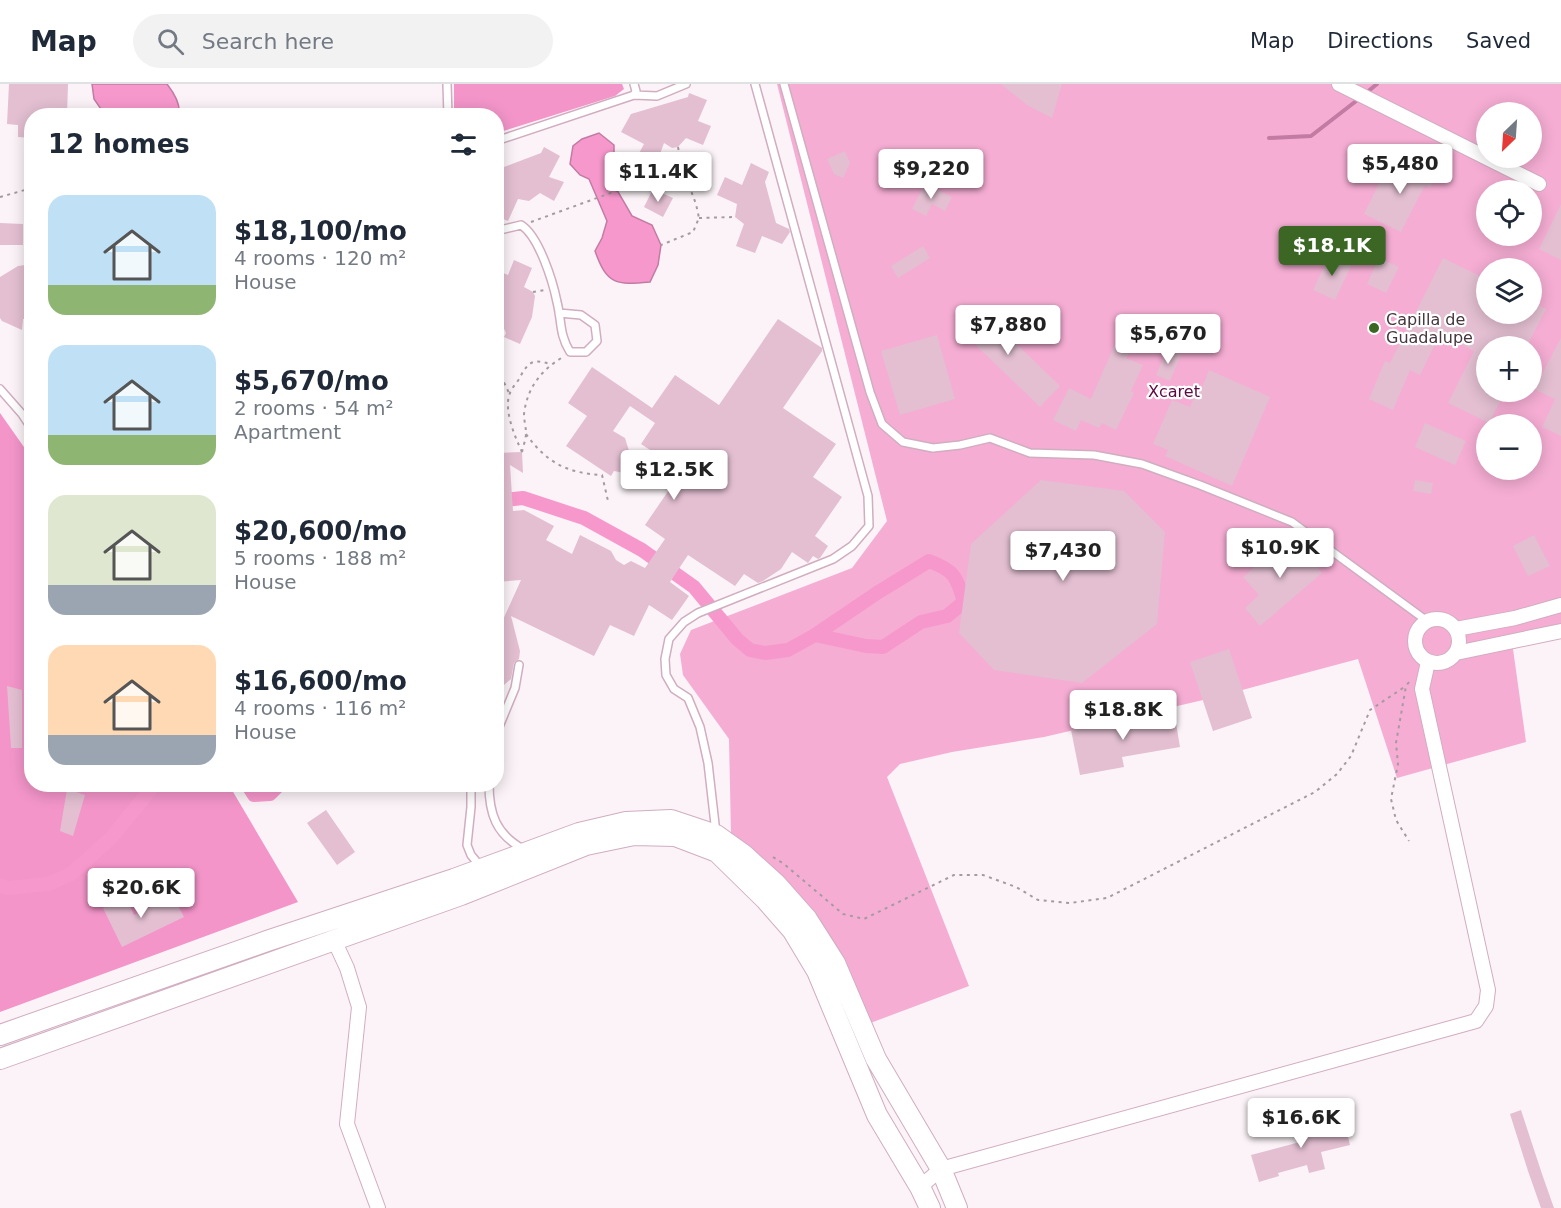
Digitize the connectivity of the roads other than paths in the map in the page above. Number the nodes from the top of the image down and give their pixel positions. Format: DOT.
graph roads {
  1 [pos="447,84"];
  2 [pos="634,84"];
  3 [pos="686,84"];
  4 [pos="755,84"];
  5 [pos="784,84"];
  6 [pos="1338,84"];
  7 [pos="1357,88"];
  8 [pos="634,95"];
  9 [pos="448,108"];
  10 [pos="504,138"];
  11 [pos="1531,180"];
  12 [pos="504,229"];
  13 [pos="559,313"];
  14 [pos="0,389"];
  15 [pos="24,417"];
  16 [pos="1561,605"];
  17 [pos="1427,621"];
  18 [pos="1456,629"];
  19 [pos="1561,630"];
  20 [pos="1456,653"];
  21 [pos="1425,660"];
  22 [pos="519,665"];
  23 [pos="504,715"];
  24 [pos="470,792"];
  25 [pos="489,792"];
  26 [pos="717,844"];
  27 [pos="528,852"];
  28 [pos="486,876"];
  29 [pos="334,940"];
  30 [pos="0,1035"];
  31 [pos="0,1059"];
  32 [pos="941,1169"];
  33 [pos="920,1186"];
  34 [pos="378,1208"];
  35 [pos="930,1208"];
  36 [pos="957,1208"];
  1 -- 9 [label="lane"];
  2 -- 8 [label="lane"];
  3 -- 8 [label="lane"];
  4 -- 26 [label="lane"];
  5 -- 17 [label="lane"];
  6 -- 7 [label="street"];
  7 -- 11 [label="street"];
  8 -- 10 [label="lane"];
  12 -- 13 [label="lane"];
  13 -- 13 [label="lane"];
  14 -- 15 [label="lane"];
  16 -- 18 [label="street"];
  17 -- 18 [label="street"];
  17 -- 21 [label="street"];
  18 -- 20 [label="street"];
  19 -- 20 [label="street"];
  20 -- 21 [label="street"];
  21 -- 32 [label="street"];
  22 -- 23 [label="lane"];
  24 -- 28 [label="lane"];
  25 -- 27 [label="lane"];
  26 -- 27 [label="street"];
  26 -- 28 [label="street"];
  26 -- 32 [label="street"];
  26 -- 33 [label="street"];
  27 -- 28 [label="street"];
  28 -- 29 [label="street"];
  28 -- 30 [label="street"];
  29 -- 31 [label="street"];
  29 -- 34 [label="street"];
  32 -- 33 [label="street"];
  32 -- 36 [label="street"];
  33 -- 35 [label="street"];
}
